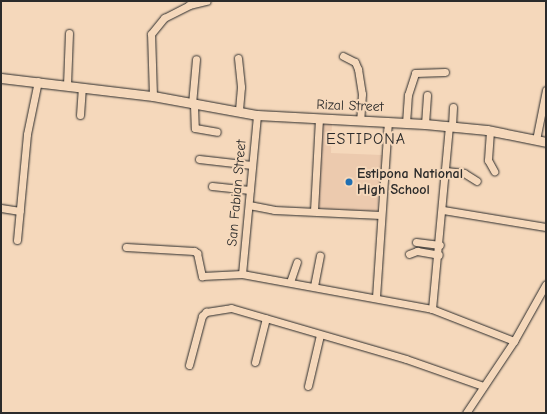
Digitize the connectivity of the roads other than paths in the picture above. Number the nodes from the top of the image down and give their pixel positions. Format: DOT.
graph roads {
  1 [pos="207,1"];
  2 [pos="197,2"];
  3 [pos="69,33"];
  4 [pos="344,56"];
  5 [pos="238,58"];
  6 [pos="196,59"];
  7 [pos="445,72"];
  8 [pos="1,78"];
  9 [pos="38,81"];
  10 [pos="67,85"];
  11 [pos="82,87"];
  12 [pos="546,90"];
  13 [pos="427,95"];
  14 [pos="153,96"];
  15 [pos="193,104"];
  16 [pos="453,107"];
  17 [pos="239,112"];
  18 [pos="80,115"];
  19 [pos="257,115"];
  20 [pos="318,119"];
  21 [pos="360,120"];
  22 [pos="388,122"];
  23 [pos="406,123"];
  24 [pos="425,124"];
  25 [pos="451,126"];
  26 [pos="490,131"];
  27 [pos="217,132"];
  28 [pos="536,140"];
  29 [pos="546,142"];
  30 [pos="199,159"];
  31 [pos="252,165"];
  32 [pos="494,170"];
  33 [pos="446,171"];
  34 [pos="477,181"];
  35 [pos="212,186"];
  36 [pos="250,190"];
  37 [pos="249,206"];
  38 [pos="1,208"];
  39 [pos="442,210"];
  40 [pos="20,211"];
  41 [pos="314,211"];
  42 [pos="382,216"];
  43 [pos="546,227"];
  44 [pos="17,240"];
  45 [pos="416,242"];
  46 [pos="440,245"];
  47 [pos="126,247"];
  48 [pos="409,254"];
  49 [pos="439,255"];
  50 [pos="320,256"];
  51 [pos="297,262"];
  52 [pos="242,274"];
  53 [pos="290,282"];
  54 [pos="546,284"];
  55 [pos="314,286"];
  56 [pos="376,297"];
  57 [pos="432,309"];
  58 [pos="266,318"];
  59 [pos="320,335"];
  60 [pos="514,341"];
  61 [pos="254,362"];
  62 [pos="189,365"];
  63 [pos="308,386"];
  64 [pos="483,386"];
  65 [pos="466,413"];
  1 -- 2 [label="street"];
  2 -- 14 [label="street"];
  3 -- 10 [label="street"];
  4 -- 21 [label="street"];
  5 -- 17 [label="street"];
  6 -- 15 [label="street"];
  7 -- 23 [label="street"];
  8 -- 9 [label="main road, Rizal Street"];
  9 -- 10 [label="main road, Rizal Street"];
  9 -- 40 [label="street"];
  10 -- 11 [label="main road, Rizal Street"];
  11 -- 14 [label="main road, Rizal Street"];
  11 -- 18 [label="street"];
  12 -- 28 [label="street"];
  13 -- 24 [label="street"];
  14 -- 15 [label="main road, Rizal Street"];
  15 -- 17 [label="main road, Rizal Street"];
  15 -- 27 [label="street"];
  16 -- 25 [label="street"];
  17 -- 19 [label="main road, Rizal Street"];
  19 -- 20 [label="main road, Rizal Street"];
  19 -- 31 [label="street, San Fabian Street"];
  20 -- 21 [label="main road, Rizal Street"];
  20 -- 41 [label="street"];
  21 -- 22 [label="main road, Rizal Street"];
  22 -- 23 [label="main road, Rizal Street"];
  22 -- 42 [label="street"];
  23 -- 24 [label="main road, Rizal Street"];
  24 -- 25 [label="main road, Rizal Street"];
  25 -- 26 [label="main road, Rizal Street"];
  25 -- 33 [label="street"];
  26 -- 28 [label="main road, Rizal Street"];
  26 -- 32 [label="street"];
  28 -- 29 [label="main road, Rizal Street"];
  30 -- 31 [label="street"];
  31 -- 36 [label="street, San Fabian Street"];
  33 -- 34 [label="street"];
  33 -- 39 [label="street"];
  35 -- 36 [label="street"];
  36 -- 37 [label="street, San Fabian Street"];
  37 -- 41 [label="street"];
  37 -- 52 [label="street, San Fabian Street"];
  38 -- 40 [label="street"];
  39 -- 43 [label="street"];
  39 -- 46 [label="street"];
  40 -- 44 [label="street"];
  41 -- 42 [label="street"];
  42 -- 56 [label="street"];
  45 -- 46 [label="street"];
  46 -- 49 [label="street"];
  47 -- 52 [label="street"];
  48 -- 49 [label="street"];
  49 -- 57 [label="street"];
  50 -- 55 [label="street"];
  51 -- 53 [label="street"];
  52 -- 53 [label="street"];
  53 -- 55 [label="street"];
  54 -- 60 [label="street"];
  55 -- 56 [label="street"];
  56 -- 57 [label="street"];
  57 -- 60 [label="street"];
  58 -- 59 [label="street"];
  58 -- 61 [label="street"];
  58 -- 62 [label="street"];
  59 -- 63 [label="street"];
  59 -- 64 [label="street"];
  60 -- 64 [label="street"];
  64 -- 65 [label="street"];
}
